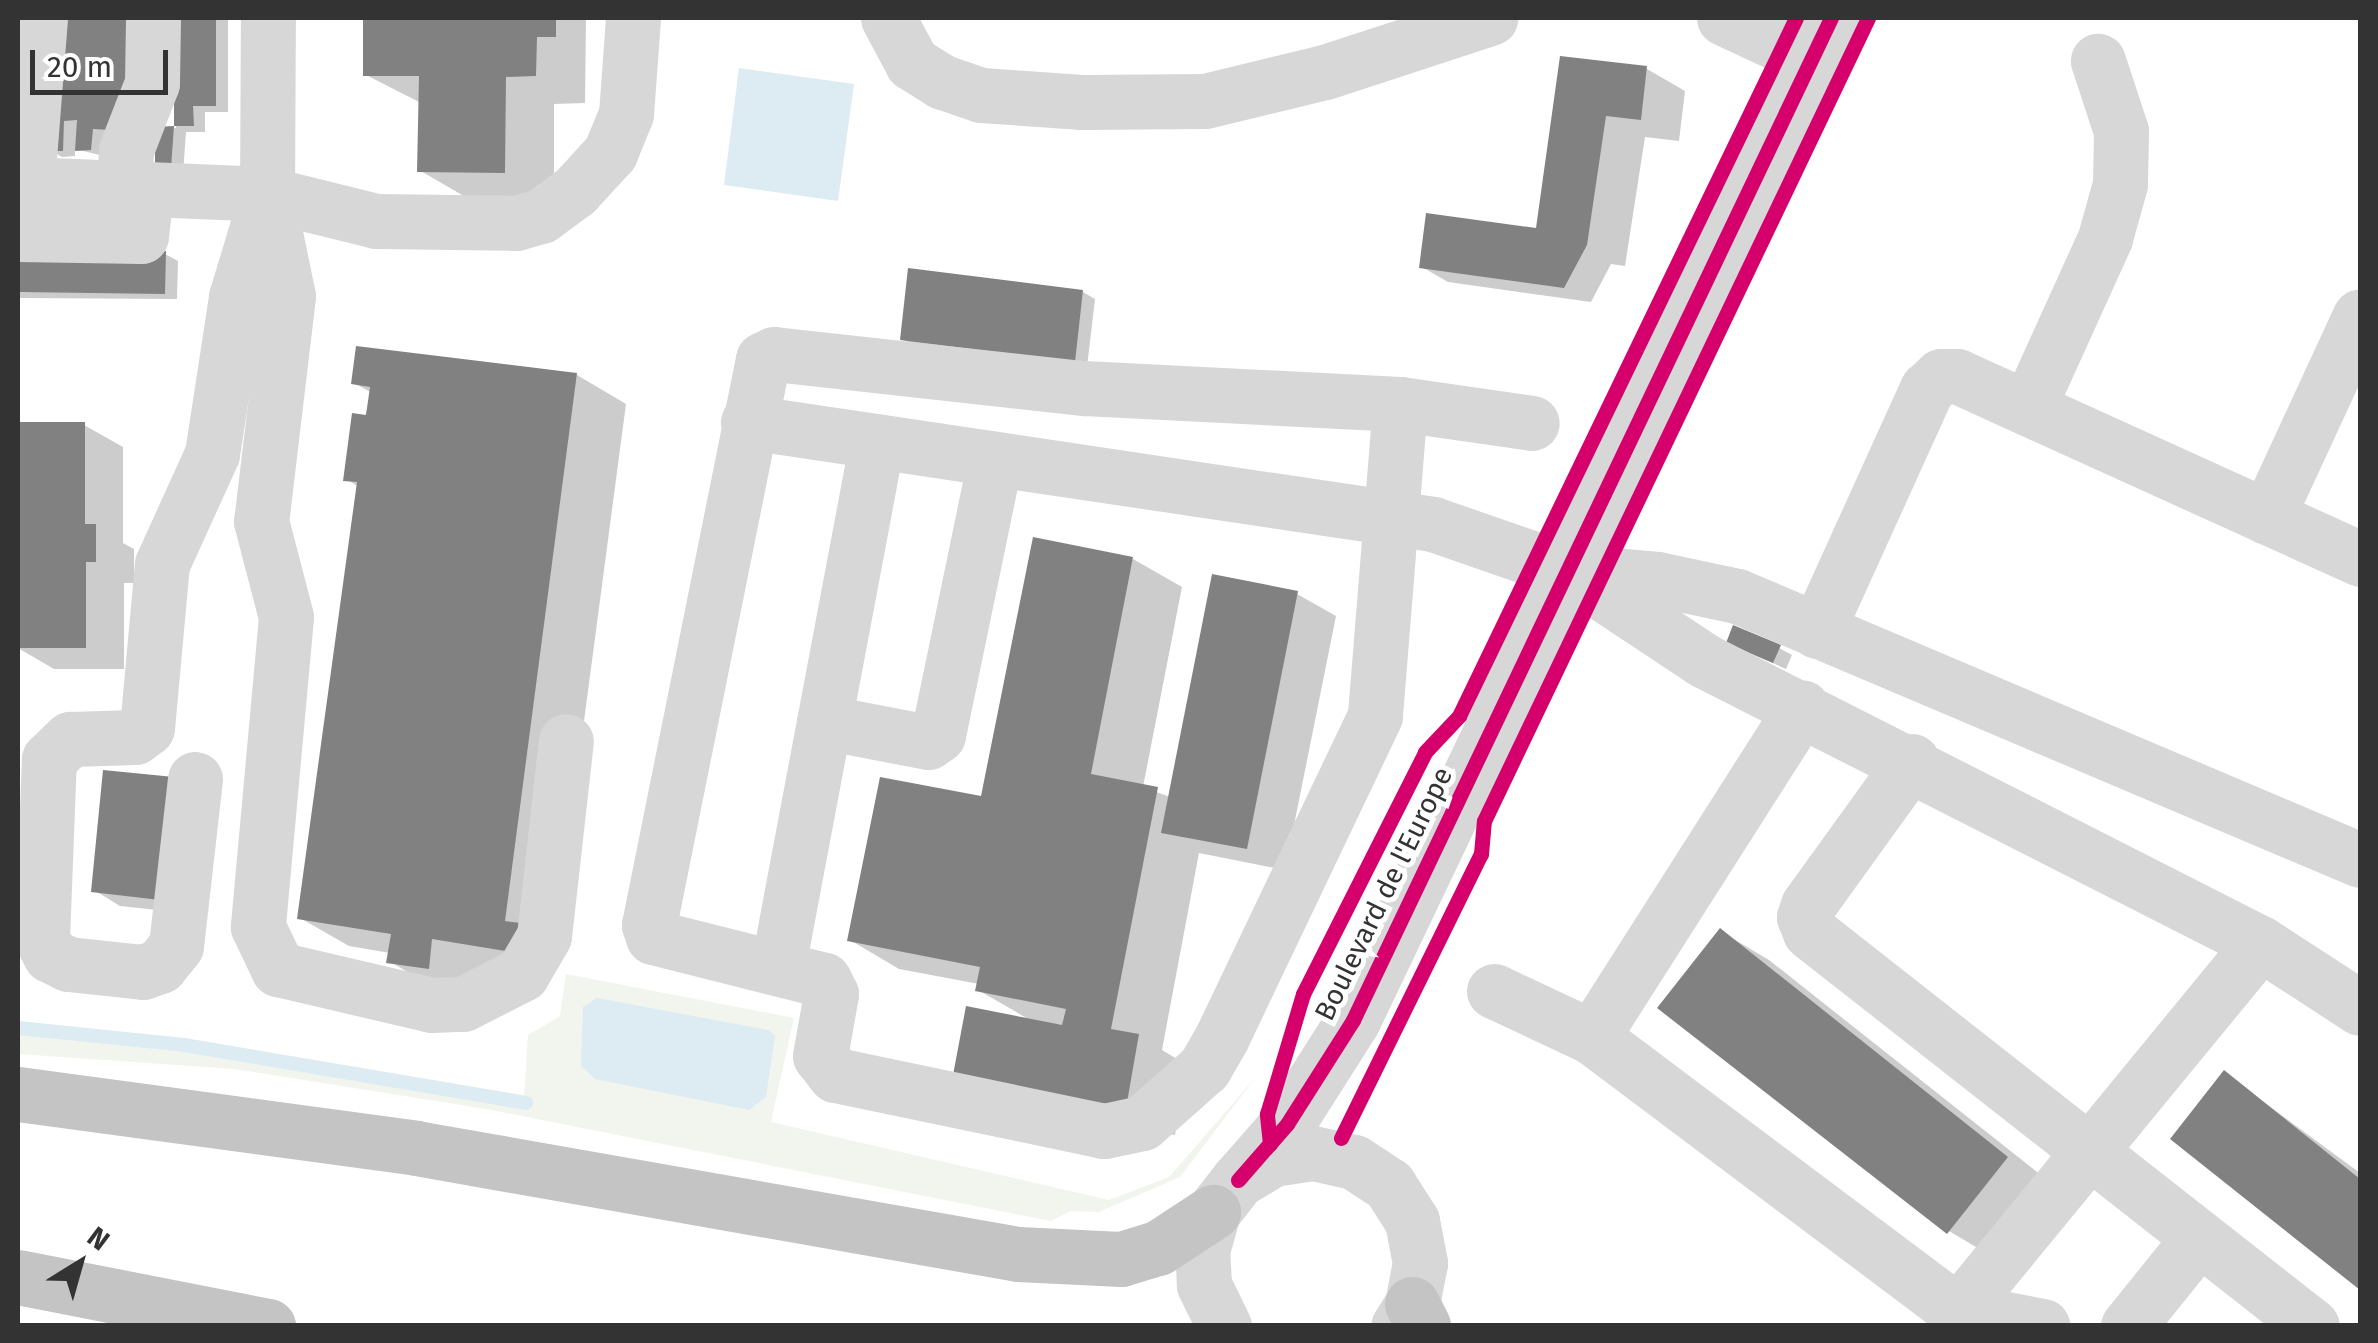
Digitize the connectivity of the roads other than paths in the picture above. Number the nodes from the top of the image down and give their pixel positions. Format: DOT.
graph roads {
  1 [pos="40,18"];
  2 [pos="153,18"];
  3 [pos="268,18"];
  4 [pos="633,18"];
  5 [pos="888,18"];
  6 [pos="1490,18"];
  7 [pos="1724,18"];
  8 [pos="1822,38"];
  9 [pos="2098,62"];
  10 [pos="135,190"];
  11 [pos="267,194"];
  12 [pos="21,200"];
  13 [pos="2360,316"];
  14 [pos="1400,404"];
  15 [pos="2028,408"];
  16 [pos="748,422"];
  17 [pos="1532,423"];
  18 [pos="877,441"];
  19 [pos="995,459"];
  20 [pos="1387,517"];
  21 [pos="2267,517"];
  22 [pos="2360,560"];
  23 [pos="1568,571"];
  24 [pos="1816,630"];
  25 [pos="1802,707"];
  26 [pos="824,722"];
  27 [pos="566,741"];
  28 [pos="1912,761"];
  29 [pos="195,779"];
  30 [pos="2360,860"];
  31 [pos="2260,943"];
  32 [pos="778,966"];
  33 [pos="1494,991"];
  34 [pos="2360,1008"];
  35 [pos="1353,1020"];
  36 [pos="1592,1037"];
  37 [pos="18,1094"];
  38 [pos="2090,1152"];
  39 [pos="1354,1162"];
  40 [pos="1226,1196"];
  41 [pos="2199,1238"];
  42 [pos="18,1276"];
  43 [pos="1959,1310"];
  44 [pos="1207,1312"];
  45 [pos="1411,1318"];
  46 [pos="268,1326"];
  47 [pos="2042,1326"];
  48 [pos="2128,1326"];
  49 [pos="2312,1326"];
  1 -- 12 [label="street"];
  2 -- 10 [label="street"];
  3 -- 11 [label="street"];
  4 -- 11 [label="street"];
  5 -- 6 [label="street"];
  7 -- 8 [label="street"];
  8 -- 23 [label="street, Boulevard de l'Europe"];
  9 -- 15 [label="street"];
  10 -- 11 [label="street"];
  10 -- 12 [label="street"];
  11 -- 27 [label="street"];
  11 -- 29 [label="street"];
  13 -- 21 [label="street"];
  14 -- 16 [label="street"];
  14 -- 17 [label="street"];
  14 -- 20 [label="street"];
  15 -- 21 [label="street"];
  15 -- 24 [label="street"];
  16 -- 18 [label="street"];
  16 -- 32 [label="street"];
  18 -- 19 [label="street"];
  18 -- 26 [label="street"];
  19 -- 20 [label="street"];
  19 -- 26 [label="street"];
  20 -- 23 [label="street"];
  20 -- 32 [label="street"];
  21 -- 22 [label="street"];
  23 -- 24 [label="street"];
  23 -- 25 [label="street"];
  23 -- 35 [label="street, Boulevard de l'Europe"];
  24 -- 30 [label="street"];
  25 -- 28 [label="street"];
  25 -- 36 [label="street"];
  26 -- 32 [label="street"];
  28 -- 31 [label="street"];
  28 -- 38 [label="street"];
  31 -- 34 [label="street"];
  31 -- 38 [label="street"];
  33 -- 36 [label="street"];
  35 -- 39 [label="street, Boulevard de l'Europe"];
  35 -- 40 [label="street, Boulevard de l'Europe"];
  36 -- 43 [label="street"];
  37 -- 40 [label="highway"];
  38 -- 41 [label="street"];
  38 -- 43 [label="street"];
  39 -- 40 [label="street"];
  39 -- 45 [label="street"];
  40 -- 44 [label="street, Boulevard de l'Europe"];
  41 -- 48 [label="street"];
  41 -- 49 [label="street"];
  42 -- 46 [label="highway"];
  43 -- 47 [label="street"];
}
